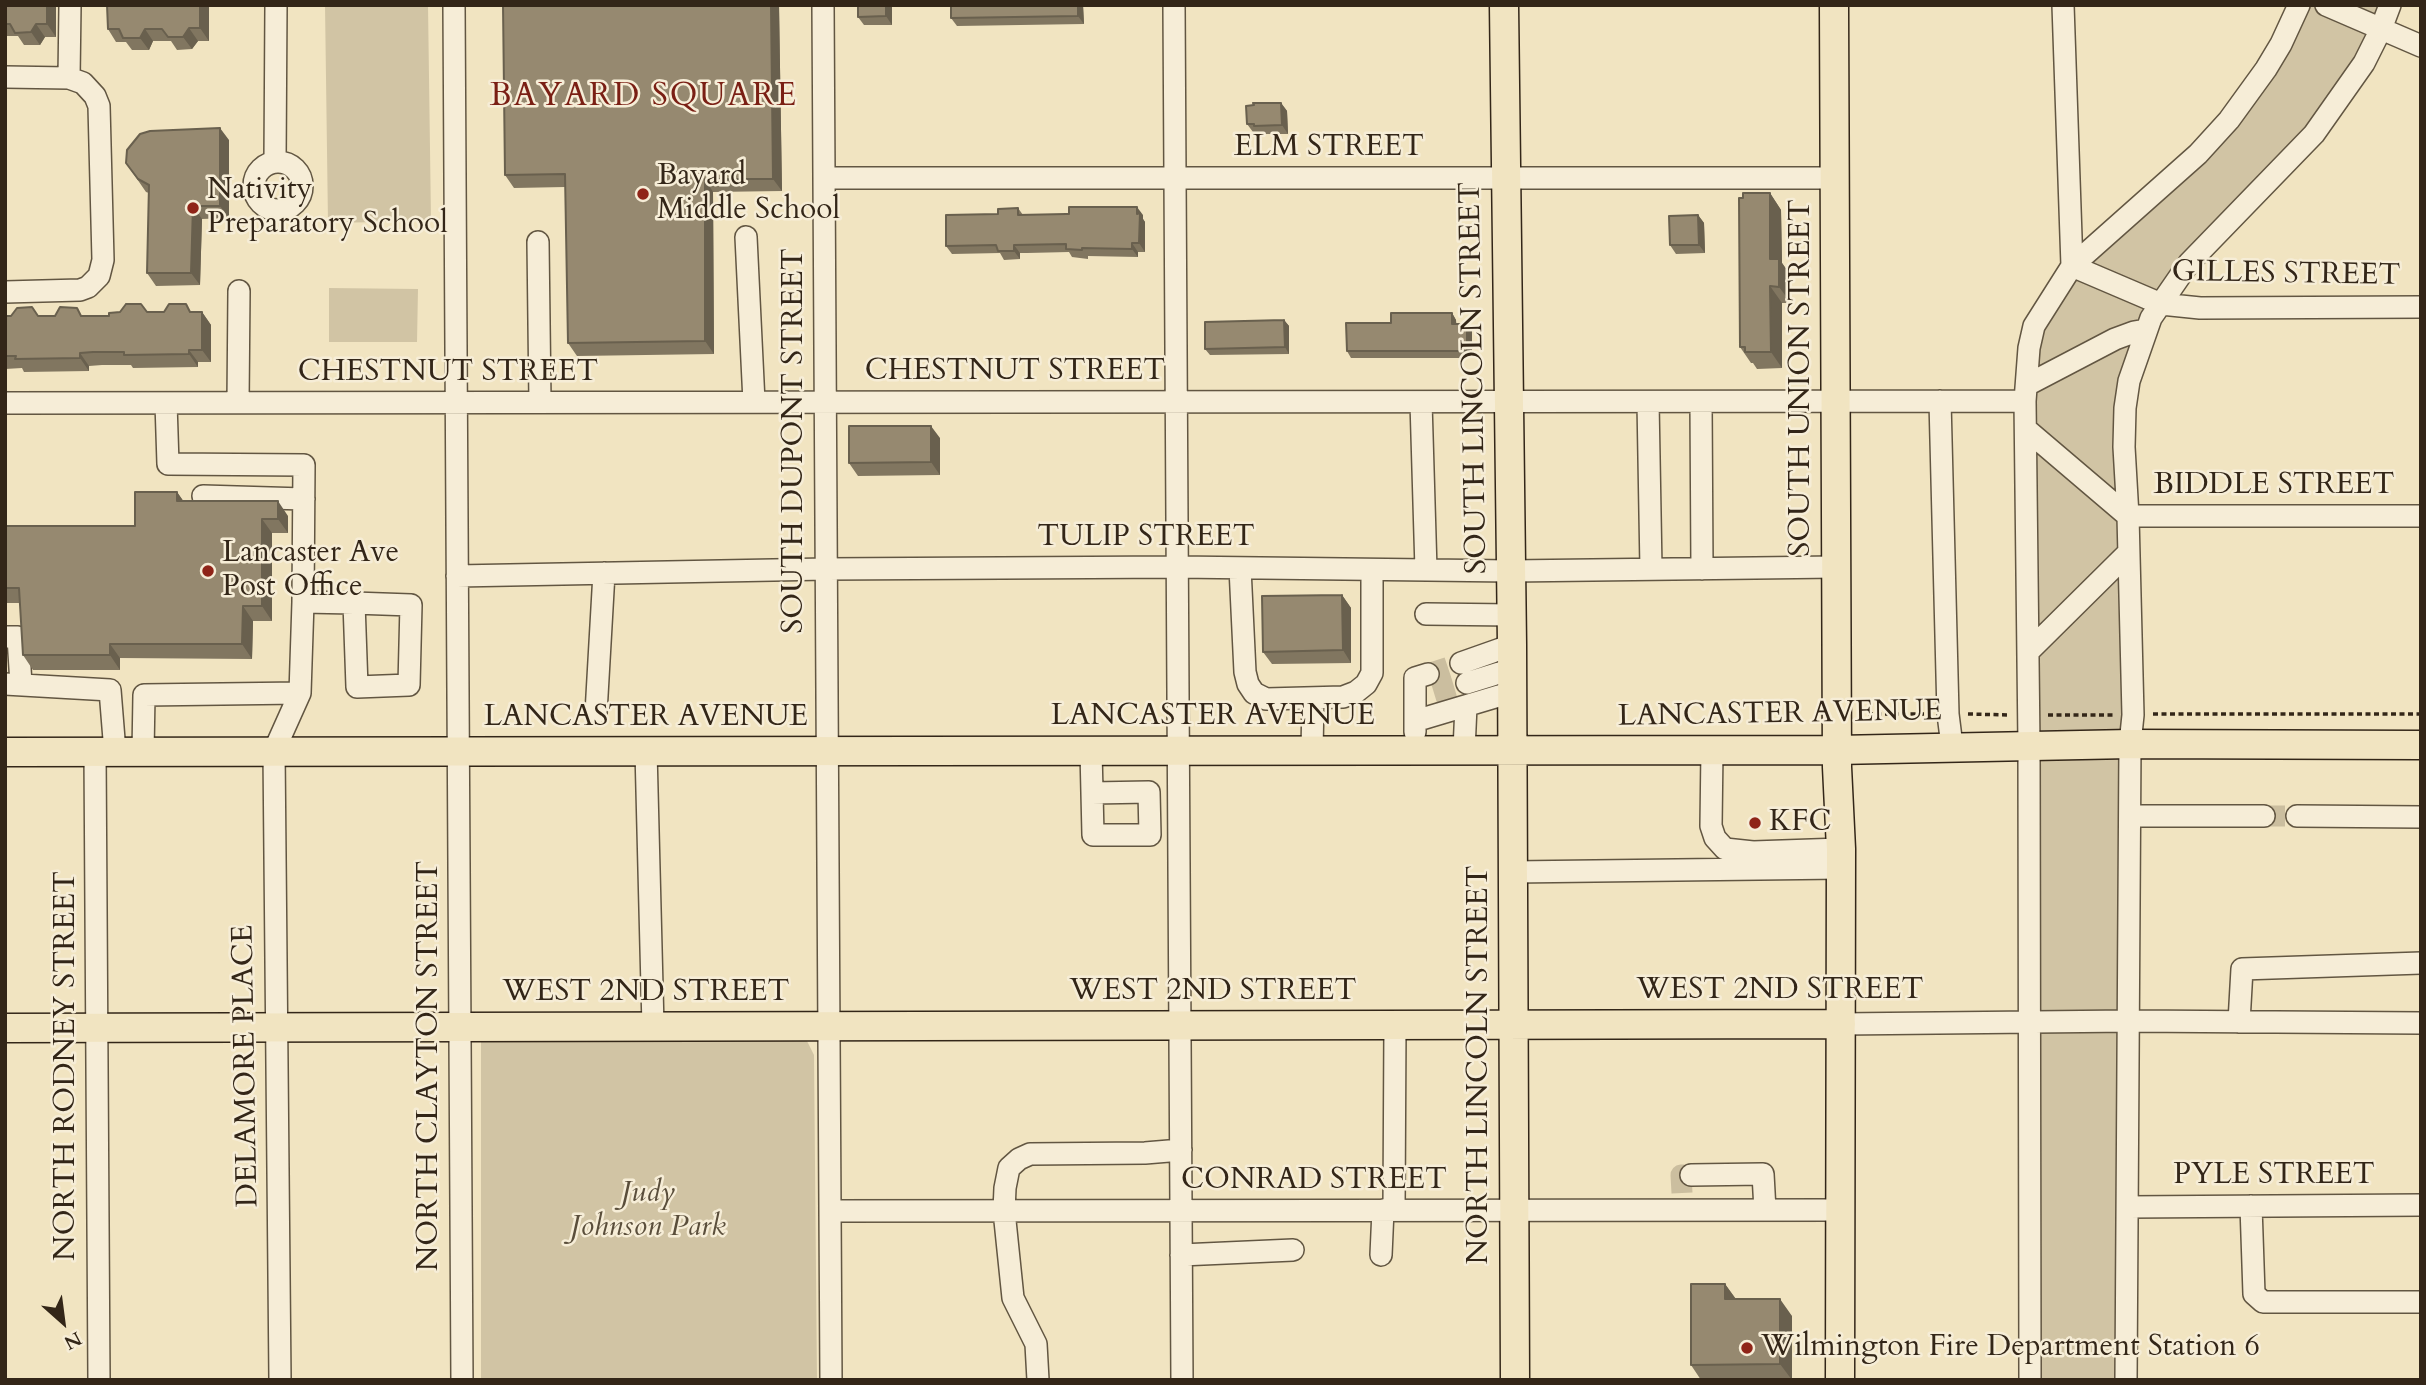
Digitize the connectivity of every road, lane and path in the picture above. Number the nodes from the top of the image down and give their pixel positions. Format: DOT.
graph roads {
  1 [pos="70,5"];
  2 [pos="276,5"];
  3 [pos="454,5"];
  4 [pos="823,5"];
  5 [pos="1174,5"];
  6 [pos="1504,5"];
  7 [pos="1833,5"];
  8 [pos="2063,5"];
  9 [pos="2299,5"];
  10 [pos="2326,5"];
  11 [pos="2390,5"];
  12 [pos="2381,29"];
  13 [pos="2421,46"];
  14 [pos="5,77"];
  15 [pos="69,78"];
  16 [pos="275,162"];
  17 [pos="824,178"];
  18 [pos="1175,178"];
  19 [pos="1506,178"];
  20 [pos="1834,178"];
  21 [pos="747,237"];
  22 [pos="538,242"];
  23 [pos="2072,267"];
  24 [pos="239,291"];
  25 [pos="5,292"];
  26 [pos="2161,304"];
  27 [pos="2421,307"];
  28 [pos="2146,330"];
  29 [pos="2026,393"];
  30 [pos="1702,401"];
  31 [pos="1835,401"];
  32 [pos="1940,401"];
  33 [pos="238,402"];
  34 [pos="456,402"];
  35 [pos="540,402"];
  36 [pos="754,402"];
  37 [pos="825,402"];
  38 [pos="1176,402"];
  39 [pos="1421,402"];
  40 [pos="1509,402"];
  41 [pos="1648,402"];
  42 [pos="5,403"];
  43 [pos="166,403"];
  44 [pos="2027,430"];
  45 [pos="203,496"];
  46 [pos="304,499"];
  47 [pos="2128,516"];
  48 [pos="2421,516"];
  49 [pos="2129,553"];
  50 [pos="1177,567"];
  51 [pos="1836,567"];
  52 [pos="1240,568"];
  53 [pos="826,569"];
  54 [pos="1651,569"];
  55 [pos="1702,569"];
  56 [pos="1371,570"];
  57 [pos="1426,570"];
  58 [pos="1511,571"];
  59 [pos="604,573"];
  60 [pos="457,576"];
  61 [pos="303,602"];
  62 [pos="354,603"];
  63 [pos="1426,614"];
  64 [pos="1512,615"];
  65 [pos="5,637"];
  66 [pos="2028,652"];
  67 [pos="1512,669"];
  68 [pos="1464,673"];
  69 [pos="13,684"];
  70 [pos="1426,689"];
  71 [pos="300,693"];
  72 [pos="1313,698"];
  73 [pos="1466,706"];
  74 [pos="596,713"];
  75 [pos="1415,721"];
  76 [pos="2130,744"];
  77 [pos="2029,745"];
  78 [pos="2421,745"];
  79 [pos="1952,746"];
  80 [pos="1179,750"];
  81 [pos="1415,750"];
  82 [pos="1464,750"];
  83 [pos="1513,750"];
  84 [pos="1712,750"];
  85 [pos="1837,750"];
  86 [pos="274,751"];
  87 [pos="458,751"];
  88 [pos="646,751"];
  89 [pos="827,751"];
  90 [pos="1091,751"];
  91 [pos="1312,751"];
  92 [pos="5,752"];
  93 [pos="105,752"];
  94 [pos="143,752"];
  95 [pos="1092,793"];
  96 [pos="2130,816"];
  97 [pos="2264,816"];
  98 [pos="2297,816"];
  99 [pos="2421,817"];
  100 [pos="1841,859"];
  101 [pos="1513,872"];
  102 [pos="2421,964"];
  103 [pos="2130,1021"];
  104 [pos="2239,1022"];
  105 [pos="2029,1023"];
  106 [pos="2421,1023"];
  107 [pos="1513,1024"];
  108 [pos="1841,1024"];
  109 [pos="1180,1025"];
  110 [pos="1395,1025"];
  111 [pos="828,1026"];
  112 [pos="276,1027"];
  113 [pos="460,1027"];
  114 [pos="653,1027"];
  115 [pos="5,1028"];
  116 [pos="97,1028"];
  117 [pos="1181,1150"];
  118 [pos="1685,1193"];
  119 [pos="2421,1205"];
  120 [pos="2251,1206"];
  121 [pos="2128,1207"];
  122 [pos="1181,1210"];
  123 [pos="1388,1210"];
  124 [pos="1514,1210"];
  125 [pos="1765,1210"];
  126 [pos="1840,1210"];
  127 [pos="830,1211"];
  128 [pos="1004,1211"];
  129 [pos="1293,1250"];
  130 [pos="1181,1255"];
  131 [pos="1381,1255"];
  132 [pos="2421,1302"];
  133 [pos="99,1380"];
  134 [pos="280,1380"];
  135 [pos="462,1380"];
  136 [pos="831,1380"];
  137 [pos="1038,1380"];
  138 [pos="1182,1380"];
  139 [pos="1515,1380"];
  140 [pos="1840,1380"];
  141 [pos="2030,1380"];
  142 [pos="2126,1380"];
  1 -- 15 [label="street"];
  2 -- 16 [label="street"];
  3 -- 34 [label="street, NORTH CLAYTON STREET"];
  4 -- 17 [label="street, SOUTH DUPONT STREET"];
  5 -- 18 [label="street"];
  6 -- 19 [label="main road, SOUTH LINCOLN STREET"];
  7 -- 20 [label="main road, SOUTH UNION STREET"];
  8 -- 23 [label="street"];
  9 -- 23 [label="street"];
  10 -- 12 [label="street"];
  11 -- 12 [label="street"];
  12 -- 13 [label="street"];
  12 -- 26 [label="street"];
  14 -- 15 [label="street"];
  15 -- 25 [label="street"];
  17 -- 18 [label="street, ELM STREET"];
  17 -- 37 [label="street, SOUTH DUPONT STREET"];
  18 -- 19 [label="street, ELM STREET"];
  18 -- 38 [label="street"];
  19 -- 20 [label="street, ELM STREET"];
  19 -- 40 [label="main road, SOUTH LINCOLN STREET"];
  20 -- 31 [label="main road, SOUTH UNION STREET"];
  21 -- 36 [label="street"];
  22 -- 35 [label="street"];
  23 -- 26 [label="street, GILLES STREET"];
  23 -- 29 [label="street"];
  24 -- 33 [label="street"];
  26 -- 27 [label="street, GILLES STREET"];
  26 -- 28 [label="street"];
  28 -- 29 [label="street"];
  28 -- 47 [label="street"];
  29 -- 32 [label="street, CHESTNUT STREET"];
  29 -- 44 [label="street"];
  30 -- 31 [label="street, CHESTNUT STREET"];
  30 -- 41 [label="street, CHESTNUT STREET"];
  30 -- 55 [label="street"];
  31 -- 32 [label="street, CHESTNUT STREET"];
  31 -- 51 [label="main road, SOUTH UNION STREET"];
  32 -- 79 [label="street"];
  33 -- 34 [label="street, CHESTNUT STREET"];
  33 -- 43 [label="street, CHESTNUT STREET"];
  34 -- 35 [label="street, CHESTNUT STREET"];
  34 -- 60 [label="street, NORTH CLAYTON STREET"];
  35 -- 36 [label="street, CHESTNUT STREET"];
  36 -- 37 [label="street, CHESTNUT STREET"];
  37 -- 38 [label="street, CHESTNUT STREET"];
  37 -- 53 [label="street, SOUTH DUPONT STREET"];
  38 -- 39 [label="street, CHESTNUT STREET"];
  38 -- 50 [label="street"];
  39 -- 40 [label="street, CHESTNUT STREET"];
  39 -- 57 [label="street"];
  40 -- 41 [label="street, CHESTNUT STREET"];
  40 -- 58 [label="main road, SOUTH LINCOLN STREET"];
  41 -- 54 [label="street"];
  42 -- 43 [label="street, CHESTNUT STREET"];
  43 -- 46 [label="street"];
  44 -- 47 [label="street"];
  44 -- 66 [label="street"];
  45 -- 46 [label="street"];
  46 -- 61 [label="street"];
  47 -- 48 [label="street, BIDDLE STREET"];
  47 -- 49 [label="street"];
  49 -- 66 [label="street"];
  49 -- 76 [label="street"];
  50 -- 52 [label="street, TULIP STREET"];
  50 -- 53 [label="street, TULIP STREET"];
  50 -- 80 [label="street"];
  51 -- 55 [label="street, TULIP STREET"];
  51 -- 85 [label="main road, SOUTH UNION STREET"];
  52 -- 56 [label="street, TULIP STREET"];
  52 -- 72 [label="street"];
  53 -- 59 [label="street, TULIP STREET"];
  53 -- 89 [label="street, SOUTH DUPONT STREET"];
  54 -- 55 [label="street, TULIP STREET"];
  54 -- 58 [label="street, TULIP STREET"];
  56 -- 57 [label="street, TULIP STREET"];
  56 -- 72 [label="street"];
  57 -- 58 [label="street, TULIP STREET"];
  58 -- 64 [label="main road, SOUTH LINCOLN STREET"];
  59 -- 60 [label="street, TULIP STREET"];
  59 -- 74 [label="street"];
  60 -- 87 [label="street, NORTH CLAYTON STREET"];
  61 -- 62 [label="street"];
  61 -- 71 [label="street"];
  62 -- 62 [label="street"];
  63 -- 64 [label="street"];
  64 -- 67 [label="main road, SOUTH LINCOLN STREET"];
  65 -- 69 [label="street"];
  66 -- 77 [label="street"];
  67 -- 68 [label="street"];
  67 -- 73 [label="street"];
  67 -- 83 [label="main road, SOUTH LINCOLN STREET"];
  69 -- 93 [label="street, NORTH RODNEY STREET"];
  70 -- 75 [label="street"];
  71 -- 86 [label="street"];
  71 -- 94 [label="street"];
  72 -- 91 [label="street"];
  73 -- 75 [label="street"];
  73 -- 82 [label="street"];
  75 -- 81 [label="street"];
  76 -- 77 [label="main road, LANCASTER AVENUE"];
  76 -- 78 [label="main road, LANCASTER AVENUE"];
  76 -- 96 [label="street"];
  77 -- 79 [label="main road, LANCASTER AVENUE"];
  77 -- 105 [label="street"];
  79 -- 85 [label="main road, LANCASTER AVENUE"];
  80 -- 90 [label="main road, LANCASTER AVENUE"];
  80 -- 91 [label="main road, LANCASTER AVENUE"];
  80 -- 109 [label="street"];
  81 -- 82 [label="main road, LANCASTER AVENUE"];
  81 -- 91 [label="main road, LANCASTER AVENUE"];
  82 -- 83 [label="main road, LANCASTER AVENUE"];
  83 -- 84 [label="main road, LANCASTER AVENUE"];
  83 -- 101 [label="main road, NORTH LINCOLN STREET"];
  84 -- 85 [label="main road, LANCASTER AVENUE"];
  84 -- 100 [label="street"];
  85 -- 100 [label="main road, SOUTH UNION STREET"];
  86 -- 87 [label="main road, LANCASTER AVENUE"];
  86 -- 94 [label="main road, LANCASTER AVENUE"];
  86 -- 112 [label="street, DELAMORE PLACE"];
  87 -- 88 [label="main road, LANCASTER AVENUE"];
  87 -- 113 [label="street, NORTH CLAYTON STREET"];
  88 -- 89 [label="main road, LANCASTER AVENUE"];
  88 -- 114 [label="street"];
  89 -- 90 [label="main road, LANCASTER AVENUE"];
  89 -- 111 [label="street, SOUTH DUPONT STREET"];
  90 -- 95 [label="street"];
  92 -- 93 [label="main road, LANCASTER AVENUE"];
  93 -- 94 [label="main road, LANCASTER AVENUE"];
  93 -- 116 [label="street, NORTH RODNEY STREET"];
  96 -- 97 [label="street"];
  96 -- 103 [label="street"];
  98 -- 99 [label="street"];
  100 -- 101 [label="street"];
  100 -- 108 [label="main road, SOUTH UNION STREET"];
  101 -- 107 [label="main road, NORTH LINCOLN STREET"];
  102 -- 104 [label="street"];
  103 -- 104 [label="street, WEST 2ND STREET"];
  103 -- 105 [label="street, WEST 2ND STREET"];
  103 -- 121 [label="street"];
  104 -- 106 [label="street, WEST 2ND STREET"];
  105 -- 108 [label="street, WEST 2ND STREET"];
  105 -- 141 [label="street"];
  107 -- 108 [label="main road, WEST 2ND STREET"];
  107 -- 110 [label="main road, WEST 2ND STREET"];
  107 -- 124 [label="main road, NORTH LINCOLN STREET"];
  108 -- 126 [label="main road, SOUTH UNION STREET"];
  109 -- 110 [label="main road, WEST 2ND STREET"];
  109 -- 111 [label="main road, WEST 2ND STREET"];
  109 -- 117 [label="street"];
  110 -- 123 [label="street"];
  111 -- 114 [label="main road, WEST 2ND STREET"];
  111 -- 127 [label="street, SOUTH DUPONT STREET"];
  112 -- 113 [label="main road, WEST 2ND STREET"];
  112 -- 116 [label="main road, WEST 2ND STREET"];
  112 -- 134 [label="street, DELAMORE PLACE"];
  113 -- 114 [label="main road, WEST 2ND STREET"];
  113 -- 135 [label="street, NORTH CLAYTON STREET"];
  115 -- 116 [label="main road, WEST 2ND STREET"];
  116 -- 133 [label="street, NORTH RODNEY STREET"];
  117 -- 122 [label="street"];
  117 -- 128 [label="street"];
  118 -- 124 [label="street, CONRAD STREET"];
  118 -- 125 [label="street, CONRAD STREET"];
  118 -- 125 [label="street"];
  119 -- 120 [label="street, PYLE STREET"];
  120 -- 121 [label="street, PYLE STREET"];
  120 -- 132 [label="street"];
  121 -- 142 [label="street"];
  122 -- 123 [label="street, CONRAD STREET"];
  122 -- 128 [label="street, CONRAD STREET"];
  122 -- 130 [label="street"];
  123 -- 124 [label="street, CONRAD STREET"];
  123 -- 131 [label="street"];
  124 -- 139 [label="main road, NORTH LINCOLN STREET"];
  125 -- 126 [label="street, CONRAD STREET"];
  126 -- 140 [label="main road, SOUTH UNION STREET"];
  127 -- 128 [label="street, CONRAD STREET"];
  127 -- 136 [label="street, SOUTH DUPONT STREET"];
  128 -- 137 [label="street"];
  129 -- 130 [label="street"];
  130 -- 138 [label="street"];
}
